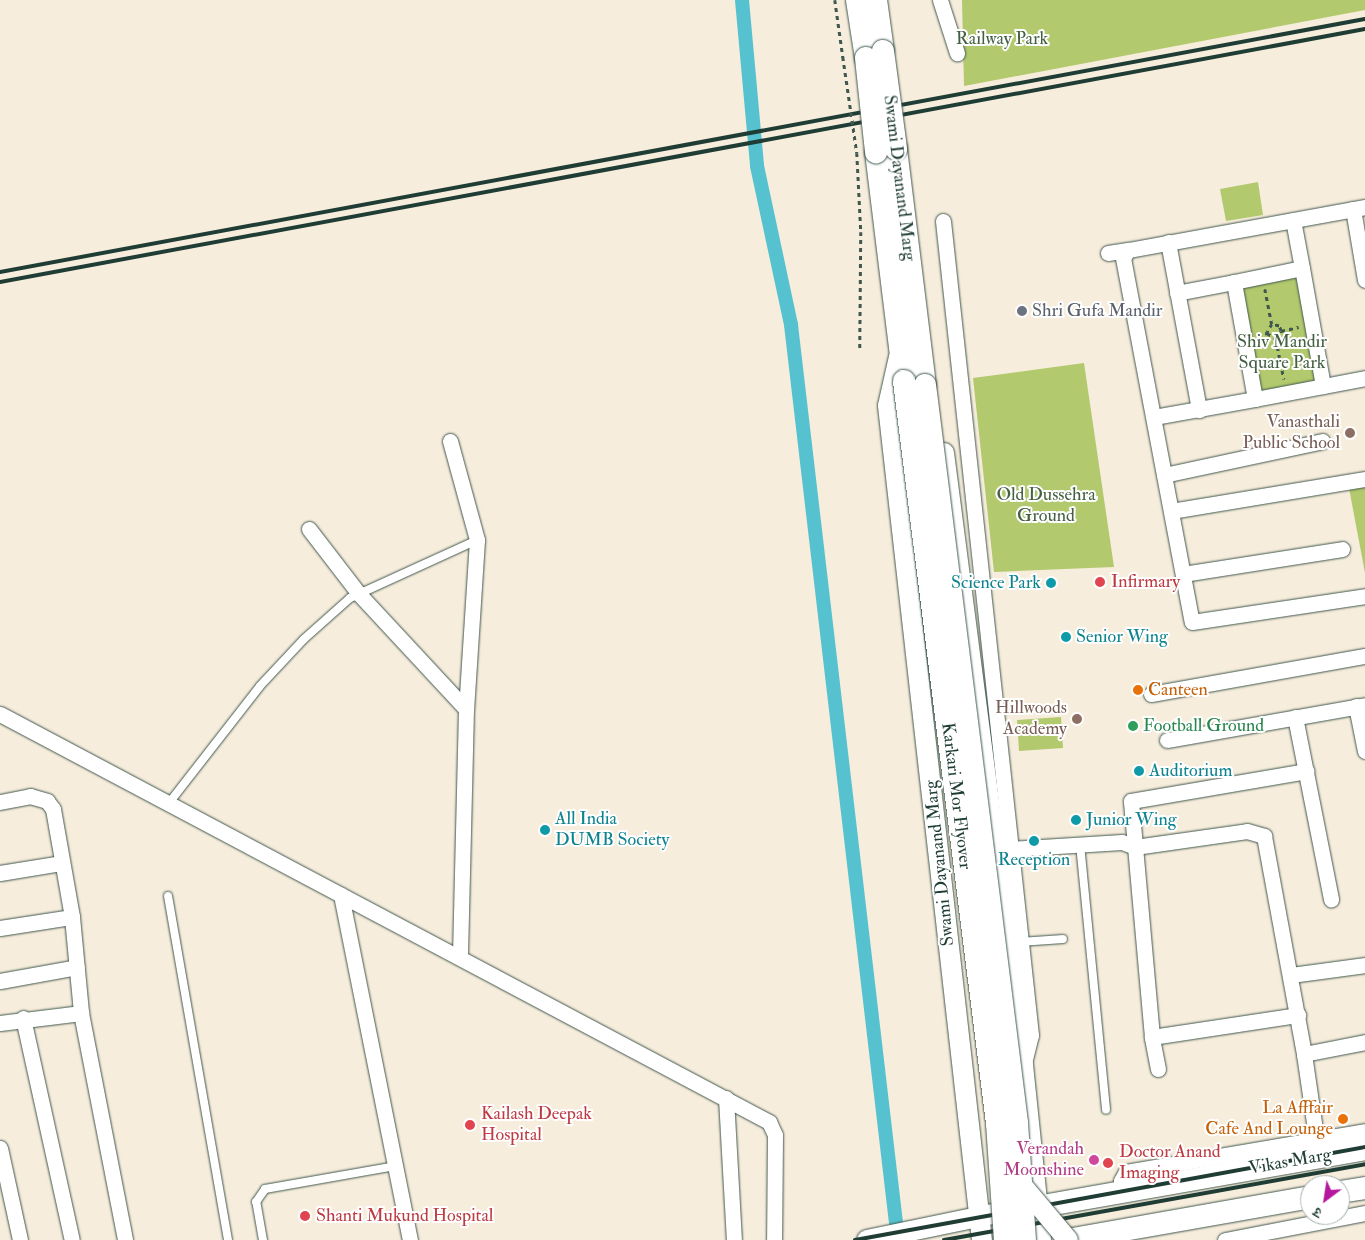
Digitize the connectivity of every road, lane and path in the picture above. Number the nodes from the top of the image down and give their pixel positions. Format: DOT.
graph roads {
  1 [pos="835,0"];
  2 [pos="857,0"];
  3 [pos="876,0"];
  4 [pos="940,0"];
  5 [pos="957,53"];
  6 [pos="874,55"];
  7 [pos="876,151"];
  8 [pos="1359,208"];
  9 [pos="1293,220"];
  10 [pos="943,221"];
  11 [pos="1168,242"];
  12 [pos="1128,250"];
  13 [pos="1108,253"];
  14 [pos="1302,268"];
  15 [pos="1365,280"];
  16 [pos="1234,282"];
  17 [pos="1264,284"];
  18 [pos="1177,293"];
  19 [pos="1272,324"];
  20 [pos="1281,331"];
  21 [pos="1267,333"];
  22 [pos="1304,335"];
  23 [pos="1253,336"];
  24 [pos="1276,339"];
  25 [pos="860,348"];
  26 [pos="900,352"];
  27 [pos="922,357"];
  28 [pos="1365,378"];
  29 [pos="915,383"];
  30 [pos="1285,384"];
  31 [pos="1323,386"];
  32 [pos="1256,399"];
  33 [pos="1198,410"];
  34 [pos="1154,417"];
  35 [pos="450,441"];
  36 [pos="1322,441"];
  37 [pos="1164,475"];
  38 [pos="1365,479"];
  39 [pos="1171,511"];
  40 [pos="310,528"];
  41 [pos="477,540"];
  42 [pos="1342,549"];
  43 [pos="1183,574"];
  44 [pos="358,594"];
  45 [pos="1365,596"];
  46 [pos="1365,656"];
  47 [pos="1151,694"];
  48 [pos="1361,706"];
  49 [pos="466,709"];
  50 [pos="0,714"];
  51 [pos="1295,717"];
  52 [pos="1168,740"];
  53 [pos="1365,751"];
  54 [pos="1306,771"];
  55 [pos="0,802"];
  56 [pos="169,804"];
  57 [pos="1080,844"];
  58 [pos="1135,847"];
  59 [pos="1009,849"];
  60 [pos="62,863"];
  61 [pos="0,873"];
  62 [pos="341,895"];
  63 [pos="168,896"];
  64 [pos="1331,899"];
  65 [pos="72,917"];
  66 [pos="0,928"];
  67 [pos="1063,939"];
  68 [pos="1020,942"];
  69 [pos="460,957"];
  70 [pos="1365,965"];
  71 [pos="77,967"];
  72 [pos="1291,974"];
  73 [pos="0,981"];
  74 [pos="81,1013"];
  75 [pos="1298,1015"];
  76 [pos="23,1018"];
  77 [pos="0,1023"];
  78 [pos="1152,1037"];
  79 [pos="1365,1042"];
  80 [pos="1304,1054"];
  81 [pos="1024,1065"];
  82 [pos="1158,1070"];
  83 [pos="726,1098"];
  84 [pos="1106,1110"];
  85 [pos="1365,1130"];
  86 [pos="0,1148"];
  87 [pos="1318,1148"];
  88 [pos="1365,1149"];
  89 [pos="395,1166"];
  90 [pos="1021,1184"];
  91 [pos="1365,1188"];
  92 [pos="1350,1190"];
  93 [pos="1300,1199"];
  94 [pos="1037,1208"];
  95 [pos="1365,1213"];
  96 [pos="979,1216"];
  97 [pos="1072,1239"];
  98 [pos="20,1240"];
  99 [pos="72,1240"];
  100 [pos="125,1240"];
  101 [pos="228,1240"];
  102 [pos="263,1240"];
  103 [pos="410,1240"];
  104 [pos="734,1240"];
  105 [pos="774,1240"];
  106 [pos="867,1240"];
  107 [pos="982,1240"];
  108 [pos="1005,1240"];
  109 [pos="1025,1240"];
  110 [pos="1041,1240"];
  111 [pos="1225,1240"];
  1 -- 7 [label="path, bridge"];
  2 -- 6 [label="main road, Swami Dayanand Marg"];
  3 -- 6 [label="main road, Swami Dayanand Marg"];
  4 -- 5 [label="street"];
  6 -- 7 [label="main road, Swami Dayanand Marg, bridge"];
  7 -- 25 [label="path"];
  7 -- 26 [label="main road, Swami Dayanand Marg"];
  7 -- 27 [label="main road, Swami Dayanand Marg"];
  8 -- 9 [label="street"];
  8 -- 15 [label="street"];
  9 -- 11 [label="street"];
  9 -- 14 [label="street"];
  10 -- 59 [label="street"];
  11 -- 12 [label="street"];
  11 -- 18 [label="street"];
  12 -- 13 [label="street"];
  12 -- 34 [label="street"];
  14 -- 16 [label="street"];
  14 -- 31 [label="street"];
  16 -- 18 [label="street"];
  16 -- 32 [label="street"];
  17 -- 19 [label="path"];
  18 -- 33 [label="street"];
  19 -- 20 [label="path"];
  19 -- 21 [label="path"];
  20 -- 22 [label="path"];
  20 -- 24 [label="path"];
  21 -- 23 [label="path"];
  21 -- 24 [label="path"];
  24 -- 30 [label="path"];
  26 -- 29 [label="main road, Karkari Mor Flyover"];
  26 -- 96 [label="main road, Swami Dayanand Marg"];
  27 -- 29 [label="main road, Karkari Mor Flyover"];
  27 -- 81 [label="main road"];
  28 -- 31 [label="street"];
  29 -- 90 [label="main road, Karkari Mor Flyover, bridge"];
  29 -- 108 [label="main road, Karkari Mor Flyover, bridge"];
  31 -- 32 [label="street"];
  32 -- 33 [label="street"];
  33 -- 34 [label="street"];
  34 -- 37 [label="street"];
  35 -- 41 [label="street"];
  36 -- 37 [label="street"];
  37 -- 39 [label="street"];
  38 -- 39 [label="street"];
  39 -- 43 [label="street"];
  40 -- 44 [label="street"];
  41 -- 44 [label="lane"];
  41 -- 49 [label="street"];
  42 -- 43 [label="street"];
  43 -- 45 [label="street"];
  44 -- 49 [label="street"];
  44 -- 56 [label="lane"];
  46 -- 47 [label="street"];
  48 -- 51 [label="street"];
  48 -- 53 [label="street"];
  49 -- 69 [label="street"];
  50 -- 56 [label="street"];
  51 -- 52 [label="street"];
  51 -- 54 [label="street"];
  54 -- 58 [label="street"];
  54 -- 64 [label="street"];
  55 -- 60 [label="street"];
  56 -- 62 [label="street"];
  57 -- 58 [label="street"];
  57 -- 59 [label="street"];
  57 -- 84 [label="lane"];
  58 -- 72 [label="street"];
  58 -- 78 [label="street"];
  59 -- 68 [label="street"];
  60 -- 61 [label="street"];
  60 -- 65 [label="street"];
  62 -- 69 [label="street"];
  62 -- 89 [label="street"];
  63 -- 101 [label="lane"];
  65 -- 66 [label="street"];
  65 -- 71 [label="street"];
  67 -- 68 [label="lane"];
  68 -- 81 [label="street"];
  69 -- 83 [label="street"];
  70 -- 72 [label="street"];
  71 -- 73 [label="street"];
  71 -- 74 [label="street"];
  72 -- 75 [label="street"];
  74 -- 76 [label="street"];
  74 -- 100 [label="street"];
  75 -- 78 [label="street"];
  75 -- 80 [label="street"];
  76 -- 77 [label="street"];
  76 -- 99 [label="street"];
  78 -- 82 [label="street"];
  79 -- 80 [label="street"];
  80 -- 87 [label="street"];
  81 -- 94 [label="main road"];
  83 -- 104 [label="street"];
  83 -- 105 [label="street"];
  85 -- 87 [label="street"];
  86 -- 98 [label="street"];
  87 -- 88 [label="main road, Vikas Marg"];
  87 -- 94 [label="main road, Vikas Marg"];
  89 -- 102 [label="lane"];
  89 -- 103 [label="street"];
  90 -- 97 [label="main road, bridge"];
  90 -- 109 [label="main road, Karkari Mor Flyover, bridge"];
  91 -- 92 [label="main road"];
  93 -- 97 [label="main road"];
  94 -- 96 [label="main road"];
  94 -- 110 [label="main road"];
  95 -- 111 [label="street"];
  96 -- 106 [label="main road"];
  96 -- 107 [label="main road, Swami Dayanand Marg"];
}
